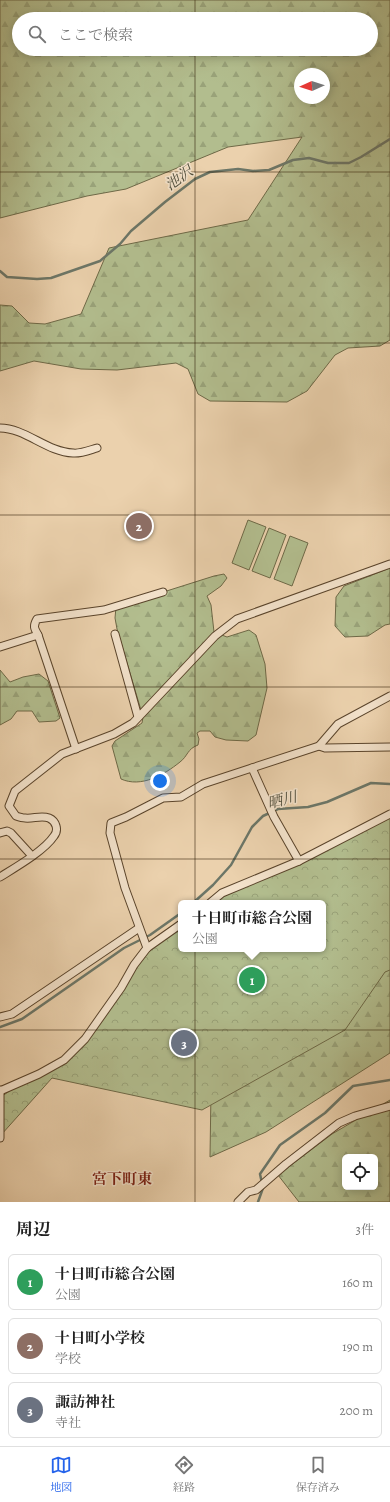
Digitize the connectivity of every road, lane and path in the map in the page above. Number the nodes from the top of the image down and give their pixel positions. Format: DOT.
graph roads {
  1 [pos="0,428"];
  2 [pos="97,448"];
  3 [pos="390,564"];
  4 [pos="163,592"];
  5 [pos="115,634"];
  6 [pos="38,635"];
  7 [pos="0,647"];
  8 [pos="390,696"];
  9 [pos="138,717"];
  10 [pos="319,746"];
  11 [pos="390,747"];
  12 [pos="76,749"];
  13 [pos="252,768"];
  14 [pos="390,814"];
  15 [pos="0,833"];
  16 [pos="32,856"];
  17 [pos="299,861"];
  18 [pos="0,877"];
  19 [pos="214,900"];
  20 [pos="178,926"];
  21 [pos="140,928"];
  22 [pos="147,948"];
  23 [pos="0,1017"];
  24 [pos="0,1094"];
  25 [pos="390,1106"];
  26 [pos="0,1138"];
  27 [pos="238,1202"];
  1 -- 2 [label="street"];
  3 -- 9 [label="street"];
  4 -- 6 [label="street"];
  5 -- 9 [label="street"];
  6 -- 7 [label="street"];
  6 -- 12 [label="street"];
  8 -- 10 [label="street"];
  9 -- 12 [label="street"];
  10 -- 11 [label="street"];
  10 -- 13 [label="street"];
  12 -- 16 [label="street"];
  13 -- 17 [label="street"];
  13 -- 21 [label="street"];
  14 -- 17 [label="street"];
  15 -- 16 [label="street"];
  16 -- 18 [label="street"];
  17 -- 19 [label="street"];
  20 -- 22 [label="street"];
  21 -- 22 [label="street"];
  21 -- 23 [label="street"];
  22 -- 24 [label="street"];
  24 -- 26 [label="street"];
  25 -- 27 [label="street"];
}
